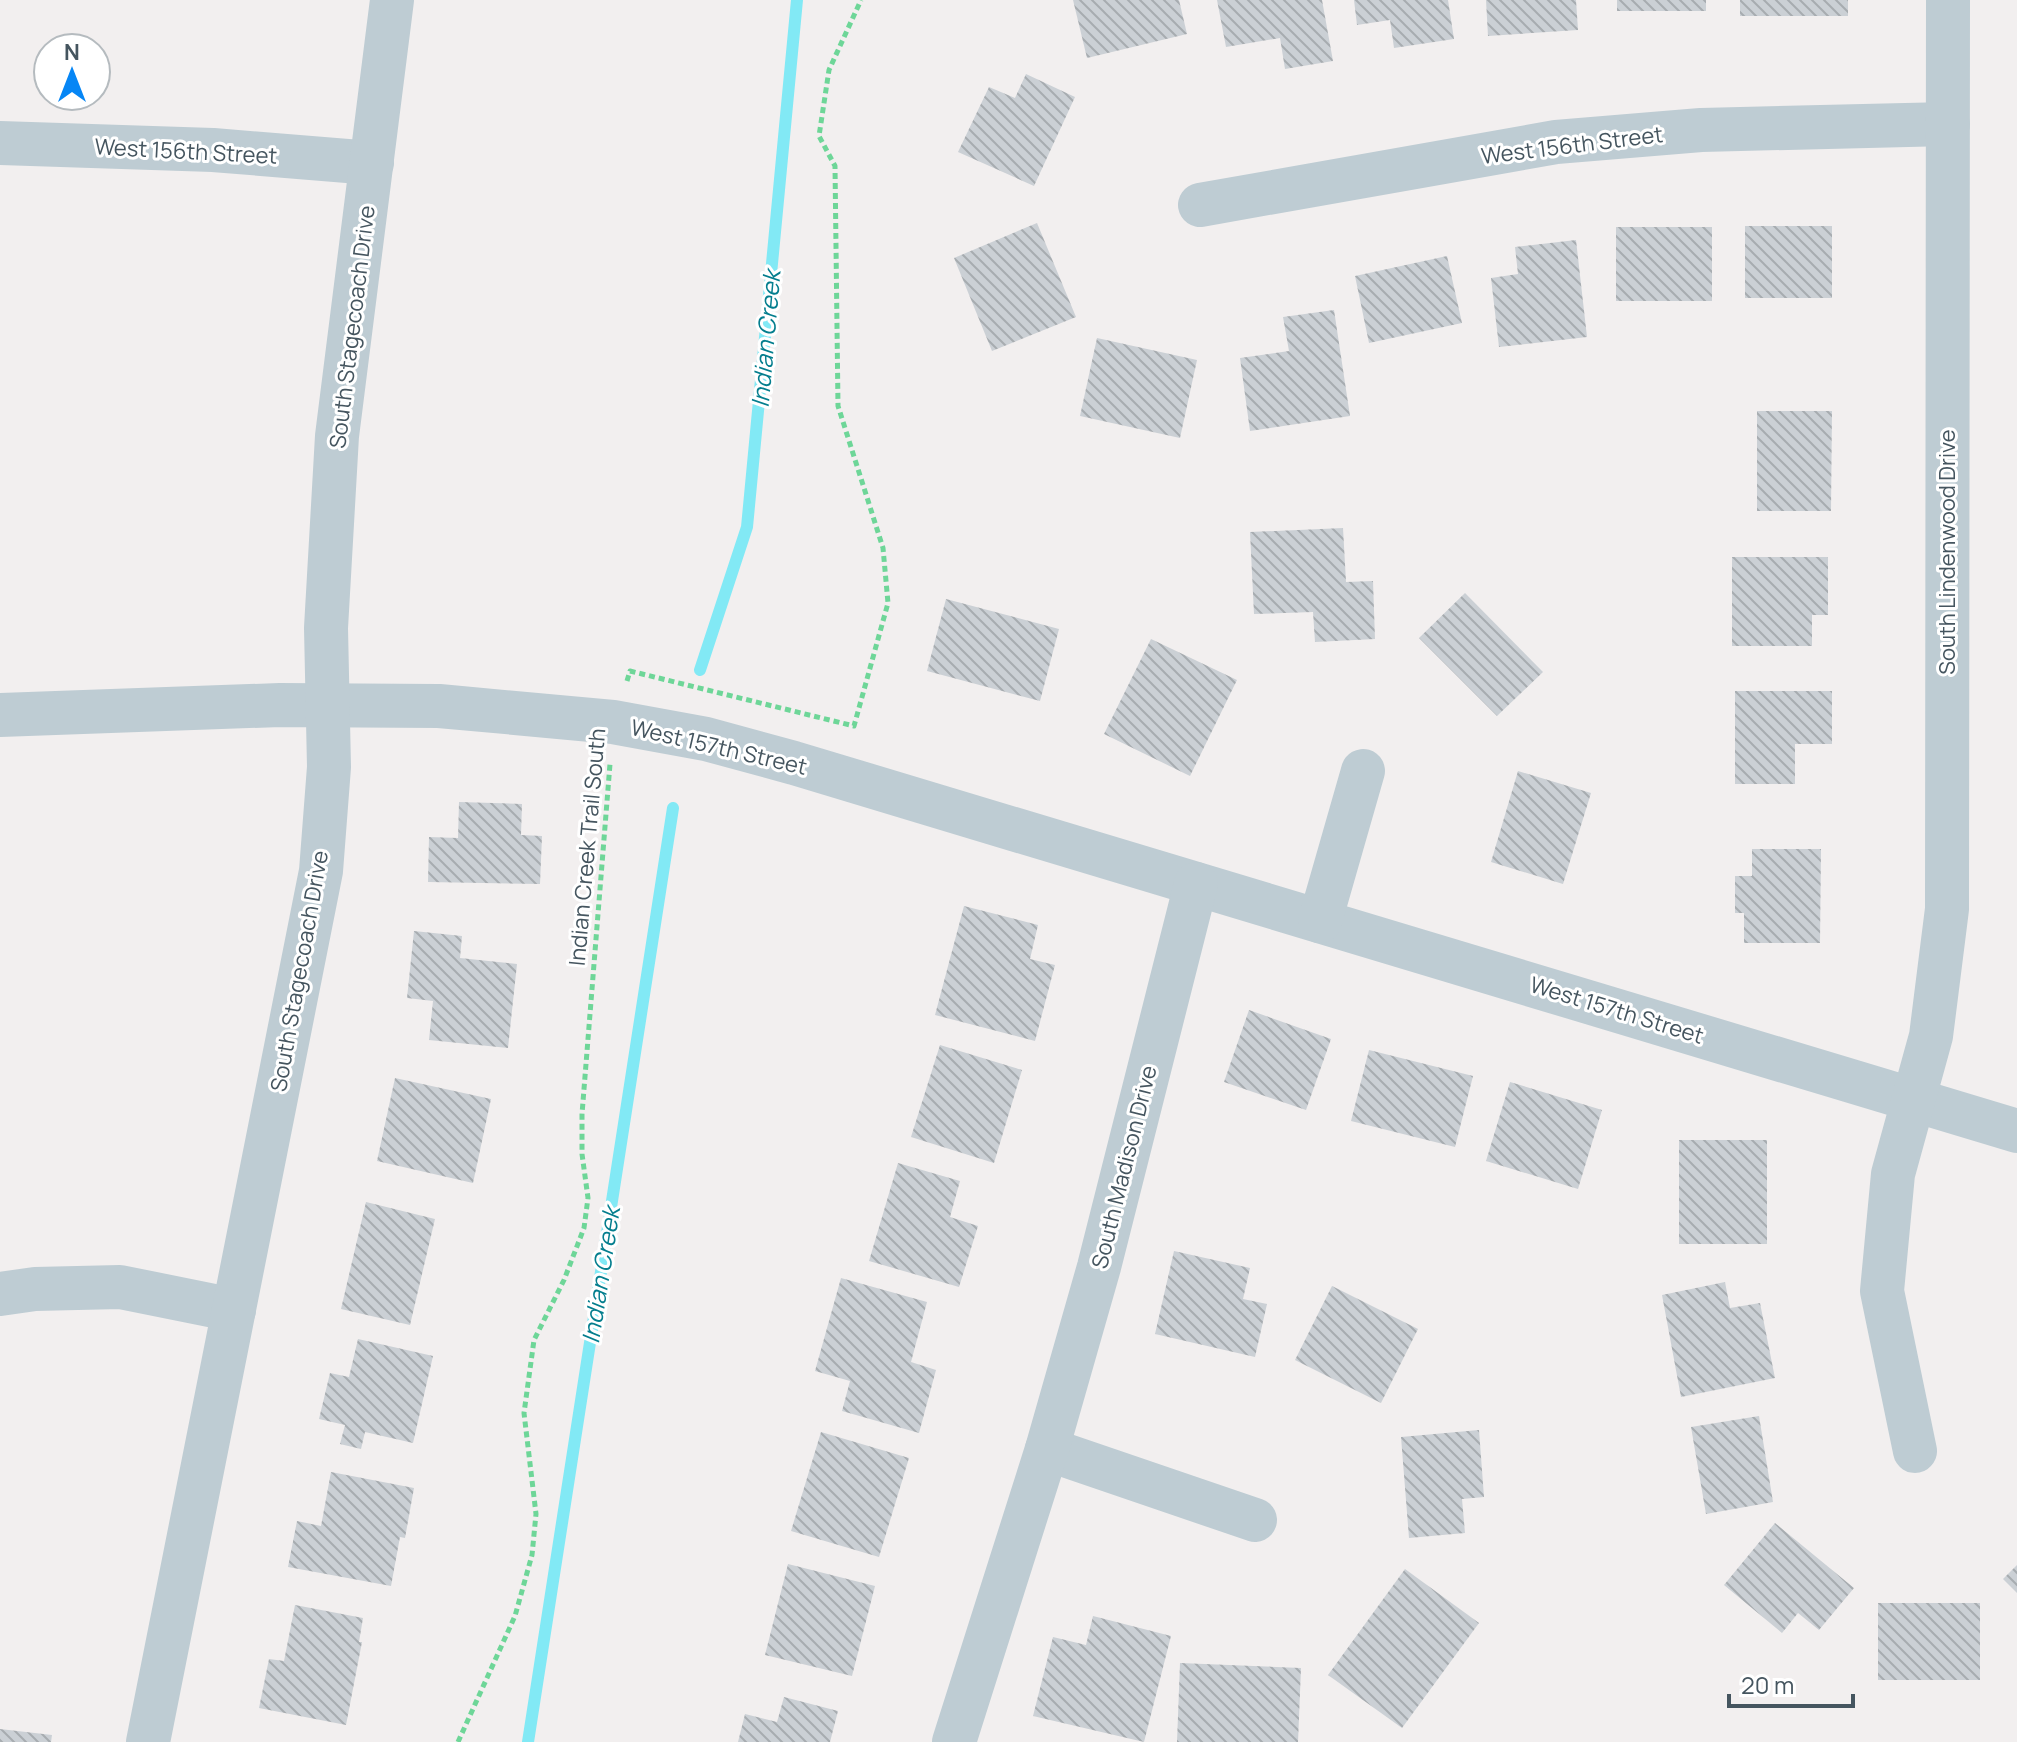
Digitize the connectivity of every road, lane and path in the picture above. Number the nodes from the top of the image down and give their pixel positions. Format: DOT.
graph roads {
  1 [pos="392,0"];
  2 [pos="861,0"];
  3 [pos="1948,0"];
  4 [pos="1948,124"];
  5 [pos="0,143"];
  6 [pos="372,163"];
  7 [pos="1200,205"];
  8 [pos="328,705"];
  9 [pos="0,715"];
  10 [pos="613,722"];
  11 [pos="1363,771"];
  12 [pos="1196,884"];
  13 [pos="1320,921"];
  14 [pos="1914,1100"];
  15 [pos="2017,1131"];
  16 [pos="0,1294"];
  17 [pos="234,1310"];
  18 [pos="1047,1449"];
  19 [pos="1915,1451"];
  20 [pos="1255,1520"];
  21 [pos="148,1742"];
  22 [pos="458,1742"];
  23 [pos="954,1742"];
  1 -- 6 [label="street, South Stagecoach Drive"];
  2 -- 10 [label="path, Indian Creek Trail South"];
  3 -- 4 [label="street, South Lindenwood Drive"];
  4 -- 7 [label="street, West 156th Street"];
  4 -- 14 [label="street, South Lindenwood Drive"];
  5 -- 6 [label="street, West 156th Street"];
  6 -- 8 [label="street, South Stagecoach Drive"];
  8 -- 9 [label="street, West 157th Street"];
  8 -- 10 [label="street, West 157th Street"];
  8 -- 17 [label="street, South Stagecoach Drive"];
  10 -- 12 [label="street, West 157th Street"];
  10 -- 22 [label="path, Indian Creek Trail South"];
  11 -- 13 [label="street"];
  12 -- 13 [label="street, West 157th Street"];
  12 -- 18 [label="street, South Madison Drive"];
  13 -- 14 [label="street, West 157th Street"];
  14 -- 15 [label="street"];
  14 -- 19 [label="street, South Lindenwood Drive"];
  16 -- 17 [label="street"];
  17 -- 21 [label="street, South Stagecoach Drive"];
  18 -- 20 [label="street"];
  18 -- 23 [label="street, South Madison Drive"];
}
